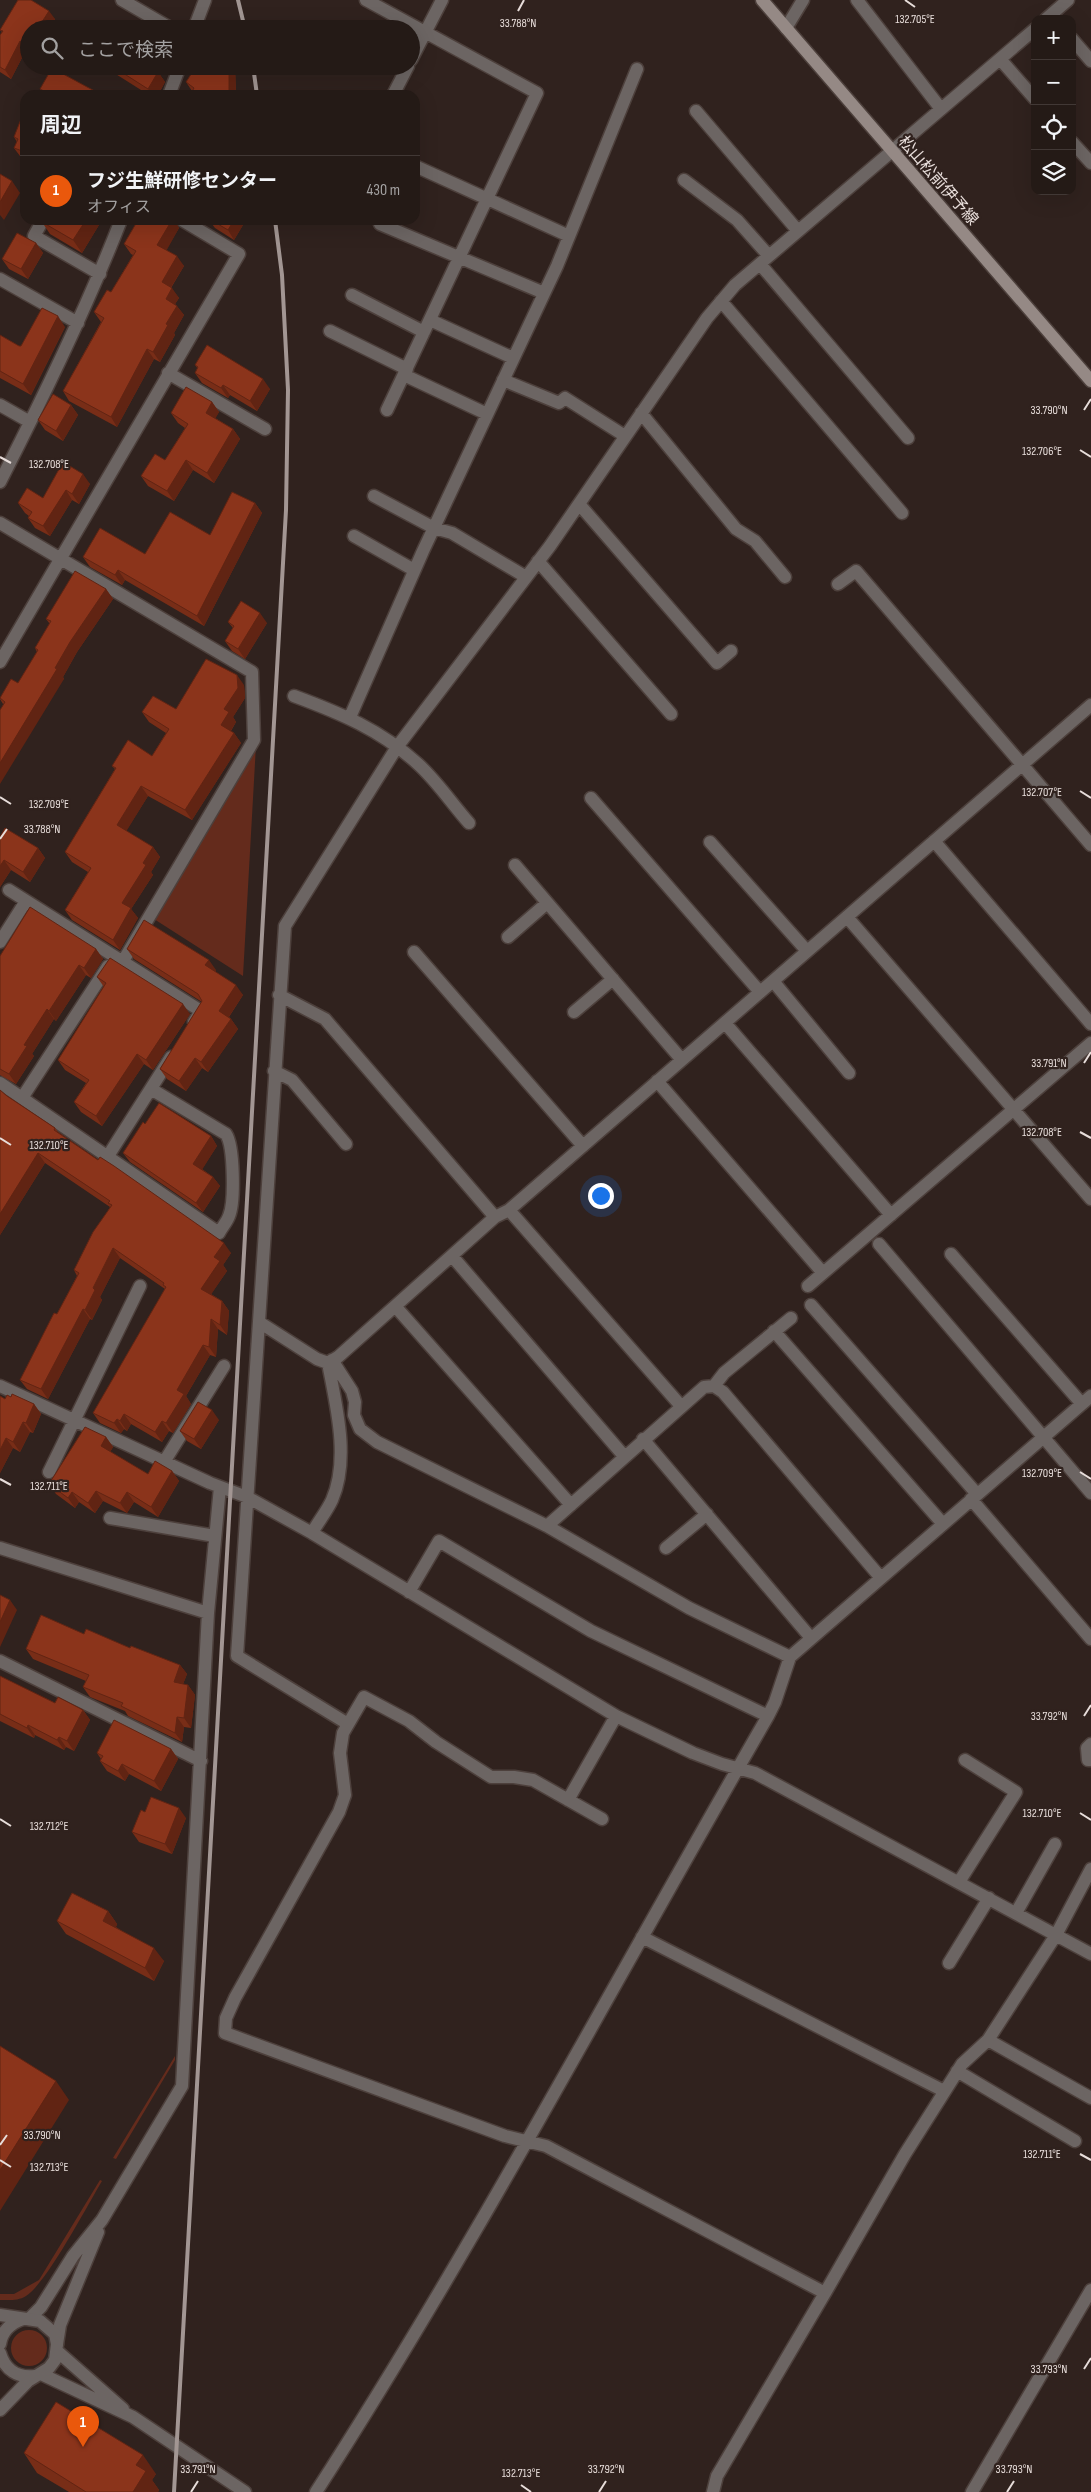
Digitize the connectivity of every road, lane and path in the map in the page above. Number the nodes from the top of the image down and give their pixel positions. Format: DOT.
graph roads {
  1 [pos="122,0"];
  2 [pos="205,0"];
  3 [pos="442,0"];
  4 [pos="762,0"];
  5 [pos="803,0"];
  6 [pos="857,0"];
  7 [pos="1068,0"];
  8 [pos="370,1"];
  9 [pos="1053,15"];
  10 [pos="156,20"];
  11 [pos="197,20"];
  12 [pos="404,20"];
  13 [pos="786,28"];
  14 [pos="420,29"];
  15 [pos="425,32"];
  16 [pos="1031,32"];
  17 [pos="420,42"];
  18 [pos="1076,43"];
  19 [pos="1000,59"];
  20 [pos="1091,60"];
  21 [pos="637,68"];
  22 [pos="177,75"];
  23 [pos="403,75"];
  24 [pos="171,90"];
  25 [pos="396,90"];
  26 [pos="1031,94"];
  27 [pos="941,109"];
  28 [pos="696,111"];
  29 [pos="1076,146"];
  30 [pos="893,150"];
  31 [pos="1091,163"];
  32 [pos="420,168"];
  33 [pos="684,180"];
  34 [pos="488,198"];
  35 [pos="40,225"];
  36 [pos="119,225"];
  37 [pos="190,225"];
  38 [pos="382,225"];
  39 [pos="798,231"];
  40 [pos="569,236"];
  41 [pos="460,256"];
  42 [pos="765,260"];
  43 [pos="100,274"];
  44 [pos="0,279"];
  45 [pos="544,293"];
  46 [pos="352,295"];
  47 [pos="721,301"];
  48 [pos="430,320"];
  49 [pos="78,324"];
  50 [pos="330,331"];
  51 [pos="424,332"];
  52 [pos="513,358"];
  53 [pos="405,372"];
  54 [pos="168,373"];
  55 [pos="503,380"];
  56 [pos="1091,381"];
  57 [pos="0,405"];
  58 [pos="387,410"];
  59 [pos="641,413"];
  60 [pos="487,414"];
  61 [pos="30,422"];
  62 [pos="265,430"];
  63 [pos="626,436"];
  64 [pos="908,438"];
  65 [pos="0,482"];
  66 [pos="374,496"];
  67 [pos="579,504"];
  68 [pos="902,512"];
  69 [pos="0,523"];
  70 [pos="434,528"];
  71 [pos="354,536"];
  72 [pos="59,559"];
  73 [pos="538,561"];
  74 [pos="414,570"];
  75 [pos="526,576"];
  76 [pos="785,578"];
  77 [pos="838,584"];
  78 [pos="731,652"];
  79 [pos="0,662"];
  80 [pos="294,696"];
  81 [pos="1091,705"];
  82 [pos="671,714"];
  83 [pos="350,717"];
  84 [pos="397,747"];
  85 [pos="1022,765"];
  86 [pos="591,798"];
  87 [pos="468,823"];
  88 [pos="934,841"];
  89 [pos="710,842"];
  90 [pos="1091,845"];
  91 [pos="515,865"];
  92 [pos="9,890"];
  93 [pos="26,901"];
  94 [pos="547,903"];
  95 [pos="847,917"];
  96 [pos="508,936"];
  97 [pos="0,942"];
  98 [pos="807,951"];
  99 [pos="414,952"];
  100 [pos="119,958"];
  101 [pos="613,979"];
  102 [pos="772,981"];
  103 [pos="760,992"];
  104 [pos="279,995"];
  105 [pos="574,1012"];
  106 [pos="724,1023"];
  107 [pos="1091,1024"];
  108 [pos="186,1034"];
  109 [pos="1091,1043"];
  110 [pos="176,1050"];
  111 [pos="682,1060"];
  112 [pos="274,1071"];
  113 [pos="849,1073"];
  114 [pos="657,1081"];
  115 [pos="0,1083"];
  116 [pos="151,1089"];
  117 [pos="22,1098"];
  118 [pos="1013,1109"];
  119 [pos="346,1144"];
  120 [pos="583,1146"];
  121 [pos="108,1156"];
  122 [pos="1091,1199"];
  123 [pos="509,1210"];
  124 [pos="891,1215"];
  125 [pos="495,1217"];
  126 [pos="879,1244"];
  127 [pos="951,1254"];
  128 [pos="452,1256"];
  129 [pos="823,1273"];
  130 [pos="140,1286"];
  131 [pos="808,1286"];
  132 [pos="811,1305"];
  133 [pos="395,1306"];
  134 [pos="791,1318"];
  135 [pos="259,1322"];
  136 [pos="774,1331"];
  137 [pos="330,1361"];
  138 [pos="224,1366"];
  139 [pos="0,1386"];
  140 [pos="714,1386"];
  141 [pos="1086,1400"];
  142 [pos="681,1406"];
  143 [pos="73,1420"];
  144 [pos="1043,1437"];
  145 [pos="643,1440"];
  146 [pos="624,1456"];
  147 [pos="164,1462"];
  148 [pos="49,1472"];
  149 [pos="220,1487"];
  150 [pos="1091,1493"];
  151 [pos="247,1497"];
  152 [pos="974,1497"];
  153 [pos="571,1505"];
  154 [pos="707,1514"];
  155 [pos="110,1518"];
  156 [pos="943,1524"];
  157 [pos="547,1526"];
  158 [pos="312,1533"];
  159 [pos="215,1536"];
  160 [pos="0,1548"];
  161 [pos="666,1548"];
  162 [pos="881,1578"];
  163 [pos="409,1592"];
  164 [pos="208,1613"];
  165 [pos="811,1638"];
  166 [pos="1091,1639"];
  167 [pos="790,1657"];
  168 [pos="0,1660"];
  169 [pos="616,1716"];
  170 [pos="768,1716"];
  171 [pos="348,1724"];
  172 [pos="1091,1744"];
  173 [pos="965,1760"];
  174 [pos="1091,1760"];
  175 [pos="202,1761"];
  176 [pos="737,1768"];
  177 [pos="568,1800"];
  178 [pos="602,1819"];
  179 [pos="1054,1844"];
  180 [pos="1091,1869"];
  181 [pos="959,1882"];
  182 [pos="988,1898"];
  183 [pos="1016,1913"];
  184 [pos="1056,1935"];
  185 [pos="642,1937"];
  186 [pos="1091,1954"];
  187 [pos="949,1963"];
  188 [pos="988,2040"];
  189 [pos="957,2071"];
  190 [pos="944,2091"];
  191 [pos="1091,2098"];
  192 [pos="526,2141"];
  193 [pos="1075,2141"];
  194 [pos="102,2220"];
  195 [pos="1091,2290"];
  196 [pos="826,2293"];
  197 [pos="0,2315"];
  198 [pos="26,2319"];
  199 [pos="0,2344"];
  200 [pos="57,2347"];
  201 [pos="1,2359"];
  202 [pos="38,2375"];
  203 [pos="0,2410"];
  204 [pos="133,2417"];
  205 [pos="245,2492"];
  206 [pos="316,2492"];
  207 [pos="713,2492"];
  208 [pos="972,2492"];
  1 -- 10 [label="street"];
  2 -- 11 [label="street"];
  3 -- 15 [label="street"];
  4 -- 13 [label="main road, 松山松前伊予線"];
  5 -- 13 [label="street"];
  6 -- 27 [label="street"];
  7 -- 9 [label="street"];
  8 -- 12 [label="street"];
  13 -- 30 [label="main road, 松山松前伊予線"];
  14 -- 15 [label="street"];
  15 -- 17 [label="street"];
  15 -- 34 [label="street"];
  16 -- 19 [label="street"];
  18 -- 20 [label="street"];
  19 -- 26 [label="street"];
  19 -- 27 [label="street"];
  21 -- 40 [label="street"];
  22 -- 24 [label="street"];
  23 -- 25 [label="street"];
  27 -- 30 [label="street"];
  28 -- 39 [label="street"];
  29 -- 31 [label="street"];
  30 -- 39 [label="street"];
  30 -- 56 [label="main road, 松山松前伊予線"];
  32 -- 34 [label="street"];
  33 -- 42 [label="street"];
  34 -- 40 [label="street"];
  34 -- 41 [label="street"];
  35 -- 43 [label="street"];
  36 -- 43 [label="street"];
  37 -- 54 [label="street"];
  38 -- 41 [label="street"];
  39 -- 42 [label="street"];
  40 -- 45 [label="street"];
  41 -- 45 [label="street"];
  41 -- 48 [label="street"];
  42 -- 47 [label="street"];
  42 -- 64 [label="street"];
  43 -- 49 [label="street"];
  44 -- 49 [label="street"];
  45 -- 52 [label="street"];
  46 -- 51 [label="street"];
  47 -- 59 [label="street"];
  47 -- 68 [label="street"];
  48 -- 51 [label="street"];
  48 -- 52 [label="street"];
  49 -- 61 [label="street"];
  50 -- 53 [label="street"];
  51 -- 53 [label="street"];
  52 -- 55 [label="street"];
  53 -- 58 [label="street"];
  53 -- 60 [label="street"];
  54 -- 62 [label="street"];
  54 -- 72 [label="street"];
  55 -- 60 [label="street"];
  55 -- 63 [label="street"];
  57 -- 61 [label="street"];
  59 -- 63 [label="street"];
  59 -- 76 [label="street"];
  60 -- 70 [label="street"];
  61 -- 65 [label="street"];
  63 -- 67 [label="street"];
  66 -- 70 [label="street"];
  67 -- 73 [label="street"];
  67 -- 78 [label="street"];
  69 -- 72 [label="street"];
  70 -- 74 [label="street"];
  70 -- 75 [label="street"];
  71 -- 74 [label="street"];
  72 -- 79 [label="street"];
  72 -- 100 [label="street"];
  73 -- 75 [label="street"];
  73 -- 82 [label="street"];
  74 -- 83 [label="street"];
  75 -- 84 [label="street"];
  77 -- 85 [label="street"];
  80 -- 83 [label="street"];
  81 -- 85 [label="street"];
  83 -- 84 [label="street"];
  84 -- 87 [label="street"];
  84 -- 104 [label="street"];
  85 -- 88 [label="street"];
  85 -- 90 [label="street"];
  86 -- 103 [label="street"];
  88 -- 95 [label="street"];
  88 -- 107 [label="street"];
  89 -- 98 [label="street"];
  91 -- 94 [label="street"];
  92 -- 93 [label="street"];
  93 -- 97 [label="street"];
  93 -- 100 [label="street"];
  94 -- 96 [label="street"];
  94 -- 101 [label="street"];
  95 -- 98 [label="street"];
  95 -- 118 [label="street"];
  98 -- 102 [label="street"];
  99 -- 120 [label="street"];
  100 -- 108 [label="street"];
  100 -- 117 [label="street"];
  101 -- 105 [label="street"];
  101 -- 111 [label="street"];
  102 -- 103 [label="street"];
  102 -- 113 [label="street"];
  103 -- 106 [label="street"];
  104 -- 112 [label="street"];
  104 -- 125 [label="street"];
  106 -- 111 [label="street"];
  106 -- 124 [label="street"];
  109 -- 118 [label="street"];
  110 -- 116 [label="street"];
  111 -- 114 [label="street"];
  112 -- 119 [label="street"];
  112 -- 135 [label="street"];
  114 -- 120 [label="street"];
  114 -- 129 [label="street"];
  115 -- 117 [label="street"];
  116 -- 121 [label="street"];
  116 -- 121 [label="street"];
  117 -- 121 [label="street"];
  118 -- 122 [label="street"];
  118 -- 124 [label="street"];
  120 -- 123 [label="street"];
  123 -- 125 [label="street"];
  123 -- 142 [label="street"];
  124 -- 129 [label="street"];
  125 -- 128 [label="street"];
  126 -- 144 [label="street"];
  127 -- 141 [label="street"];
  128 -- 133 [label="street"];
  128 -- 146 [label="street"];
  129 -- 131 [label="street"];
  130 -- 143 [label="street"];
  132 -- 152 [label="street"];
  133 -- 137 [label="street"];
  133 -- 153 [label="street"];
  134 -- 136 [label="street"];
  135 -- 137 [label="street"];
  135 -- 151 [label="street"];
  136 -- 140 [label="street"];
  136 -- 156 [label="street"];
  137 -- 157 [label="street"];
  137 -- 158 [label="street"];
  138 -- 147 [label="street"];
  139 -- 143 [label="street"];
  140 -- 142 [label="street"];
  140 -- 162 [label="street"];
  141 -- 144 [label="street"];
  142 -- 145 [label="street"];
  143 -- 147 [label="street"];
  143 -- 148 [label="street"];
  144 -- 150 [label="street"];
  144 -- 152 [label="street"];
  145 -- 146 [label="street"];
  145 -- 154 [label="street"];
  146 -- 153 [label="street"];
  147 -- 149 [label="street"];
  149 -- 151 [label="street"];
  149 -- 159 [label="street"];
  151 -- 158 [label="street"];
  151 -- 171 [label="street"];
  152 -- 156 [label="street"];
  152 -- 166 [label="street"];
  153 -- 157 [label="street"];
  154 -- 161 [label="street"];
  154 -- 165 [label="street"];
  155 -- 159 [label="street"];
  156 -- 162 [label="street"];
  157 -- 167 [label="street"];
  158 -- 163 [label="street"];
  159 -- 164 [label="street"];
  160 -- 164 [label="street"];
  162 -- 165 [label="street"];
  163 -- 169 [label="street"];
  163 -- 170 [label="street"];
  164 -- 175 [label="street"];
  165 -- 167 [label="street"];
  167 -- 170 [label="street"];
  168 -- 175 [label="street"];
  169 -- 176 [label="street"];
  169 -- 177 [label="street"];
  170 -- 176 [label="street"];
  171 -- 177 [label="street"];
  171 -- 192 [label="street"];
  172 -- 174 [label="street"];
  173 -- 181 [label="street"];
  175 -- 194 [label="street"];
  176 -- 181 [label="street"];
  176 -- 185 [label="street"];
  177 -- 178 [label="street"];
  179 -- 183 [label="street"];
  180 -- 184 [label="street"];
  181 -- 182 [label="street"];
  182 -- 183 [label="street"];
  182 -- 187 [label="street"];
  183 -- 184 [label="street"];
  184 -- 186 [label="street"];
  184 -- 188 [label="street"];
  185 -- 190 [label="street"];
  185 -- 192 [label="street"];
  188 -- 189 [label="street"];
  188 -- 191 [label="street"];
  189 -- 190 [label="street"];
  189 -- 193 [label="street"];
  190 -- 196 [label="street"];
  192 -- 196 [label="street"];
  192 -- 206 [label="street"];
  194 -- 198 [label="street"];
  194 -- 200 [label="street"];
  195 -- 208 [label="street"];
  196 -- 207 [label="street"];
  197 -- 198 [label="street"];
  198 -- 199 [label="street"];
  198 -- 200 [label="street"];
  200 -- 202 [label="street"];
  200 -- 204 [label="street"];
  201 -- 202 [label="street"];
  202 -- 203 [label="street"];
  202 -- 204 [label="street"];
  204 -- 205 [label="street"];
}
